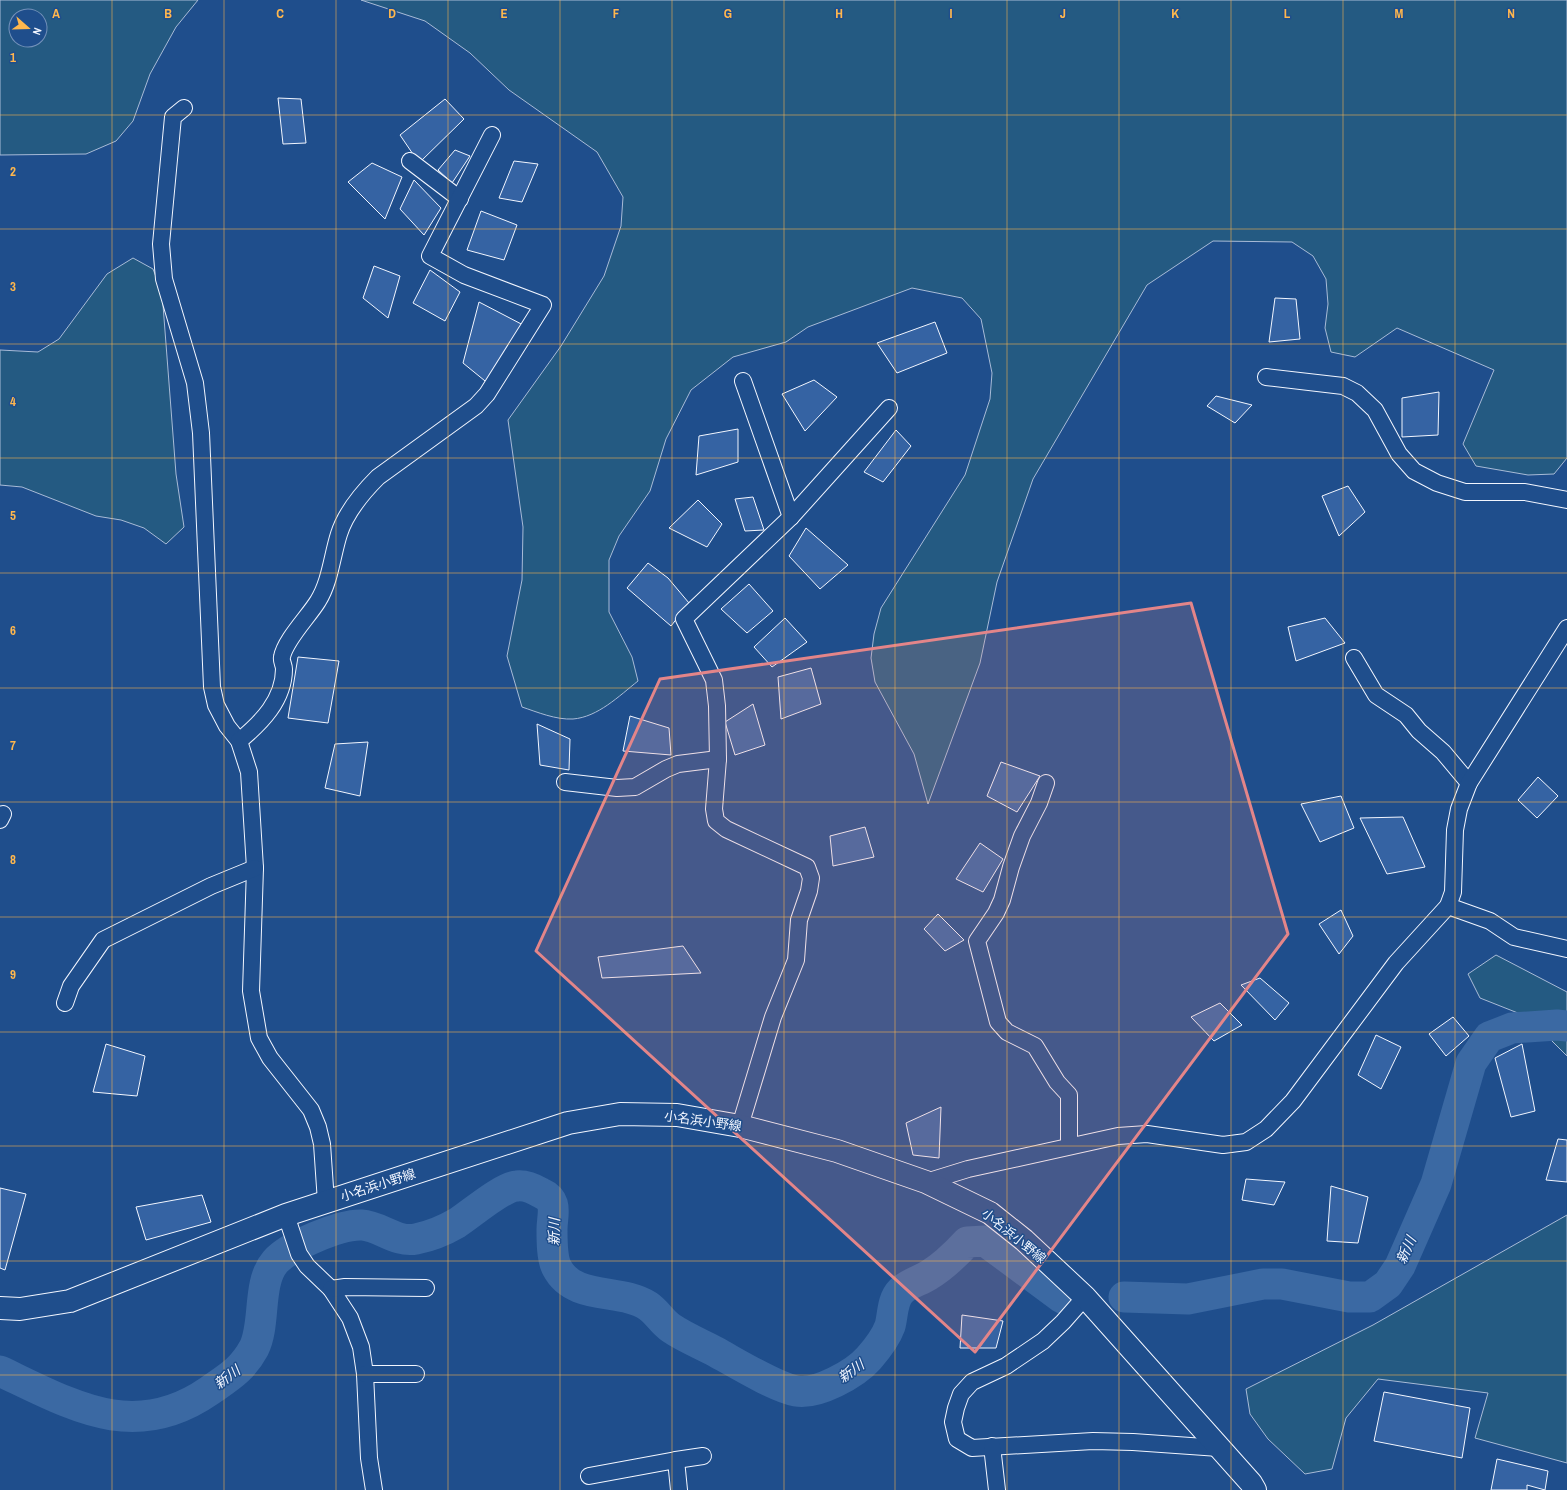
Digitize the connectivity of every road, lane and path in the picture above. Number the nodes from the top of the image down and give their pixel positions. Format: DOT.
graph roads {
  1 [pos="184,108"];
  2 [pos="492,135"];
  3 [pos="410,160"];
  4 [pos="460,199"];
  5 [pos="1266,377"];
  6 [pos="743,381"];
  7 [pos="889,408"];
  8 [pos="1567,500"];
  9 [pos="791,517"];
  10 [pos="1567,628"];
  11 [pos="1354,658"];
  12 [pos="239,741"];
  13 [pos="718,759"];
  14 [pos="565,782"];
  15 [pos="1046,783"];
  16 [pos="1469,783"];
  17 [pos="255,868"];
  18 [pos="1448,906"];
  19 [pos="1567,949"];
  20 [pos="65,1003"];
  21 [pos="740,1126"];
  22 [pos="1069,1146"];
  23 [pos="926,1182"];
  24 [pos="326,1202"];
  25 [pos="288,1222"];
  26 [pos="426,1288"];
  27 [pos="331,1289"];
  28 [pos="1085,1297"];
  29 [pos="0,1308"];
  30 [pos="365,1374"];
  31 [pos="416,1374"];
  32 [pos="992,1446"];
  33 [pos="1219,1448"];
  34 [pos="703,1456"];
  35 [pos="676,1460"];
  36 [pos="589,1476"];
  37 [pos="374,1490"];
  38 [pos="679,1490"];
  39 [pos="997,1490"];
  40 [pos="1255,1490"];
  1 -- 12 [label="street"];
  2 -- 4 [label="street"];
  3 -- 4 [label="street"];
  4 -- 12 [label="street"];
  5 -- 8 [label="street"];
  6 -- 9 [label="street"];
  7 -- 9 [label="street"];
  9 -- 13 [label="street"];
  10 -- 16 [label="street"];
  11 -- 16 [label="street"];
  12 -- 17 [label="street"];
  13 -- 14 [label="street"];
  13 -- 21 [label="street"];
  15 -- 22 [label="street"];
  16 -- 18 [label="street"];
  17 -- 20 [label="street"];
  17 -- 24 [label="street"];
  18 -- 19 [label="street"];
  18 -- 22 [label="street"];
  21 -- 23 [label="main road, 小名浜小野線"];
  21 -- 24 [label="main road, 小名浜小野線"];
  22 -- 23 [label="street"];
  23 -- 28 [label="main road, 小名浜小野線"];
  24 -- 25 [label="main road, 小名浜小野線"];
  25 -- 27 [label="street"];
  25 -- 29 [label="main road, 小名浜小野線"];
  26 -- 27 [label="street"];
  27 -- 30 [label="street"];
  28 -- 32 [label="street"];
  28 -- 33 [label="main road, 小名浜小野線"];
  30 -- 31 [label="street"];
  30 -- 37 [label="street"];
  32 -- 33 [label="street"];
  32 -- 39 [label="street"];
  33 -- 40 [label="main road, 小名浜小野線"];
  34 -- 35 [label="street"];
  35 -- 36 [label="street"];
  35 -- 38 [label="street"];
}
